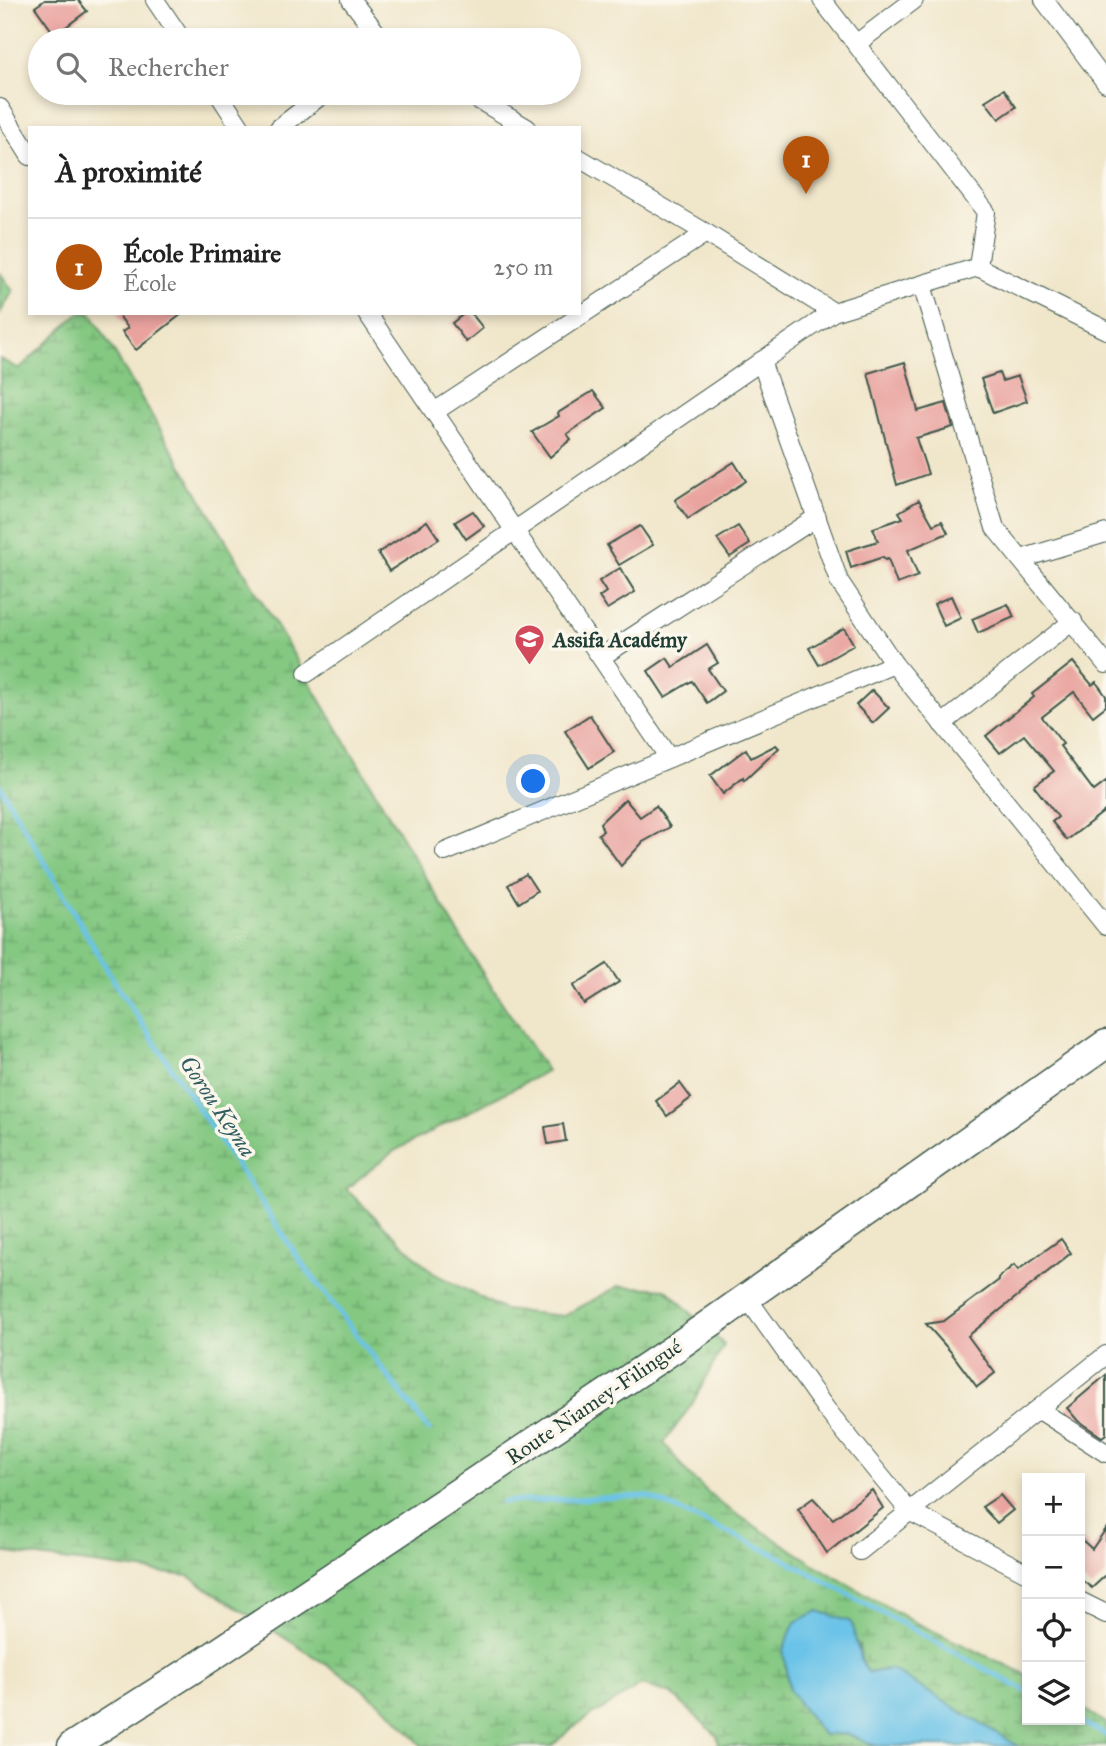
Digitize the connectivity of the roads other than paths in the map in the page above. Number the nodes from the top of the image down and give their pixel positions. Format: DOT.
graph roads {
  1 [pos="155,0"];
  2 [pos="351,0"];
  3 [pos="822,0"];
  4 [pos="914,0"];
  5 [pos="1044,0"];
  6 [pos="174,28"];
  7 [pos="373,28"];
  8 [pos="856,44"];
  9 [pos="1106,83"];
  10 [pos="226,105"];
  11 [pos="308,105"];
  12 [pos="488,105"];
  13 [pos="0,107"];
  14 [pos="240,126"];
  15 [pos="281,126"];
  16 [pos="524,126"];
  17 [pos="28,153"];
  18 [pos="581,160"];
  19 [pos="706,233"];
  20 [pos="978,267"];
  21 [pos="922,285"];
  22 [pos="833,312"];
  23 [pos="368,315"];
  24 [pos="1104,323"];
  25 [pos="761,361"];
  26 [pos="434,412"];
  27 [pos="817,517"];
  28 [pos="515,531"];
  29 [pos="1106,533"];
  30 [pos="1021,559"];
  31 [pos="1073,621"];
  32 [pos="601,657"];
  33 [pos="894,664"];
  34 [pos="1106,664"];
  35 [pos="307,673"];
  36 [pos="942,724"];
  37 [pos="668,758"];
  38 [pos="444,852"];
  39 [pos="1106,926"];
  40 [pos="1106,1044"];
  41 [pos="748,1298"];
  42 [pos="1106,1355"];
  43 [pos="1038,1409"];
  44 [pos="1106,1453"];
  45 [pos="909,1511"];
  46 [pos="860,1551"];
  47 [pos="1022,1570"];
  48 [pos="1085,1604"];
  49 [pos="1106,1614"];
  50 [pos="72,1746"];
  1 -- 6 [label="street"];
  2 -- 7 [label="street"];
  3 -- 8 [label="street"];
  4 -- 8 [label="street"];
  5 -- 9 [label="street"];
  8 -- 20 [label="street"];
  10 -- 14 [label="street"];
  11 -- 15 [label="street"];
  12 -- 16 [label="street"];
  13 -- 17 [label="street"];
  18 -- 19 [label="street"];
  19 -- 22 [label="street"];
  19 -- 26 [label="street"];
  20 -- 21 [label="street"];
  20 -- 24 [label="street"];
  21 -- 22 [label="street"];
  21 -- 30 [label="street"];
  22 -- 25 [label="street"];
  23 -- 26 [label="street"];
  25 -- 27 [label="street"];
  25 -- 28 [label="street"];
  26 -- 28 [label="street"];
  27 -- 32 [label="street"];
  27 -- 33 [label="street"];
  28 -- 32 [label="street"];
  28 -- 35 [label="street"];
  29 -- 30 [label="street"];
  30 -- 31 [label="street"];
  31 -- 34 [label="street"];
  31 -- 36 [label="street"];
  32 -- 37 [label="street"];
  33 -- 36 [label="street"];
  33 -- 37 [label="street"];
  36 -- 39 [label="street"];
  37 -- 38 [label="street"];
  40 -- 41 [label="main road, Route Niamey-Filingué"];
  41 -- 45 [label="street"];
  41 -- 50 [label="main road, Route Niamey-Filingué"];
  42 -- 43 [label="street"];
  43 -- 44 [label="street"];
  43 -- 45 [label="street"];
  45 -- 46 [label="street"];
  45 -- 47 [label="street"];
  48 -- 49 [label="street"];
}
